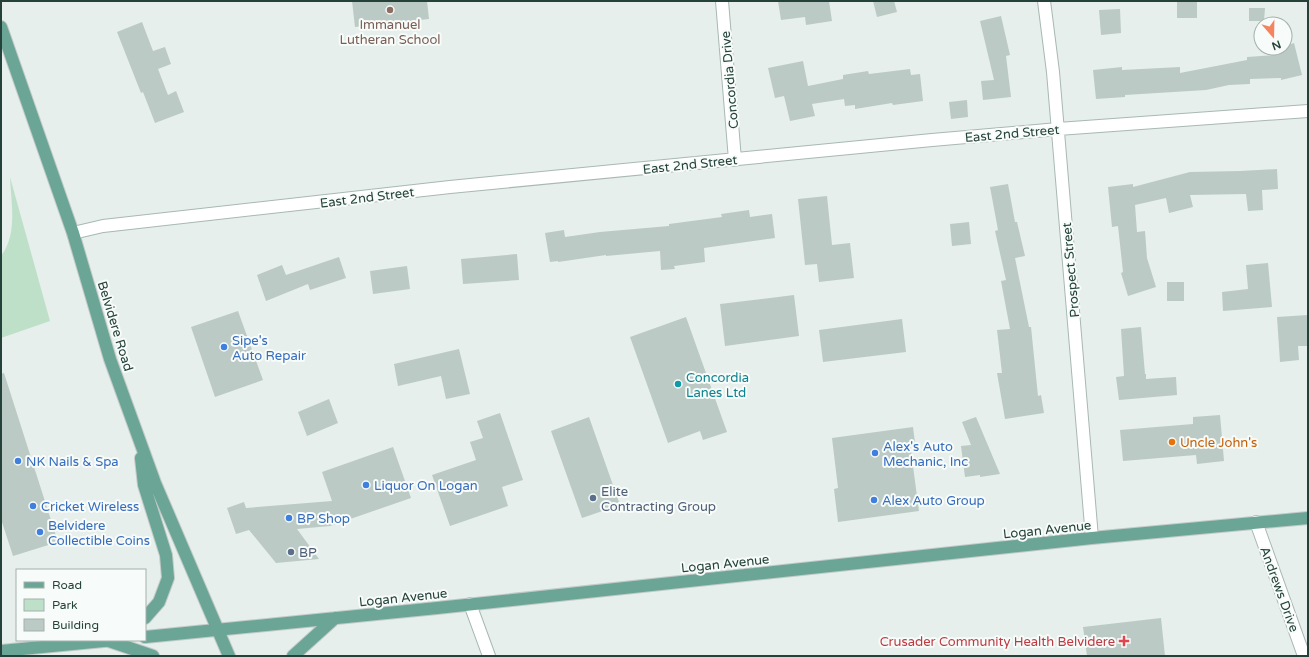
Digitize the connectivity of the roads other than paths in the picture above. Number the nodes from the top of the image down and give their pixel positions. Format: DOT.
graph roads {
  1 [pos="722,1"];
  2 [pos="1044,1"];
  3 [pos="1,27"];
  4 [pos="1308,111"];
  5 [pos="1058,128"];
  6 [pos="735,160"];
  7 [pos="73,233"];
  8 [pos="140,440"];
  9 [pos="1308,518"];
  10 [pos="1256,522"];
  11 [pos="1092,538"];
  12 [pos="470,604"];
  13 [pos="146,617"];
  14 [pos="335,618"];
  15 [pos="217,629"];
  16 [pos="146,637"];
  17 [pos="99,641"];
  18 [pos="112,641"];
  19 [pos="1,651"];
  20 [pos="153,656"];
  21 [pos="227,656"];
  22 [pos="293,656"];
  23 [pos="489,656"];
  24 [pos="1304,656"];
  1 -- 6 [label="street, Concordia Drive"];
  2 -- 5 [label="street, Prospect Street"];
  3 -- 7 [label="main road, Belvidere Road"];
  4 -- 5 [label="street, East 2nd Street"];
  5 -- 6 [label="street, East 2nd Street"];
  5 -- 11 [label="street, Prospect Street"];
  6 -- 7 [label="street, East 2nd Street"];
  7 -- 8 [label="main road, Belvidere Road"];
  8 -- 13 [label="main road"];
  8 -- 15 [label="main road, Belvidere Road"];
  9 -- 10 [label="main road, Logan Avenue"];
  10 -- 11 [label="main road, Logan Avenue"];
  10 -- 24 [label="street, Andrews Drive"];
  11 -- 12 [label="main road, Logan Avenue"];
  12 -- 14 [label="main road, Logan Avenue"];
  12 -- 23 [label="street"];
  14 -- 15 [label="main road, Logan Avenue"];
  14 -- 22 [label="main road"];
  15 -- 16 [label="main road, Logan Avenue"];
  15 -- 21 [label="main road, Belvidere Road"];
  17 -- 19 [label="main road"];
  18 -- 20 [label="main road"];
}
